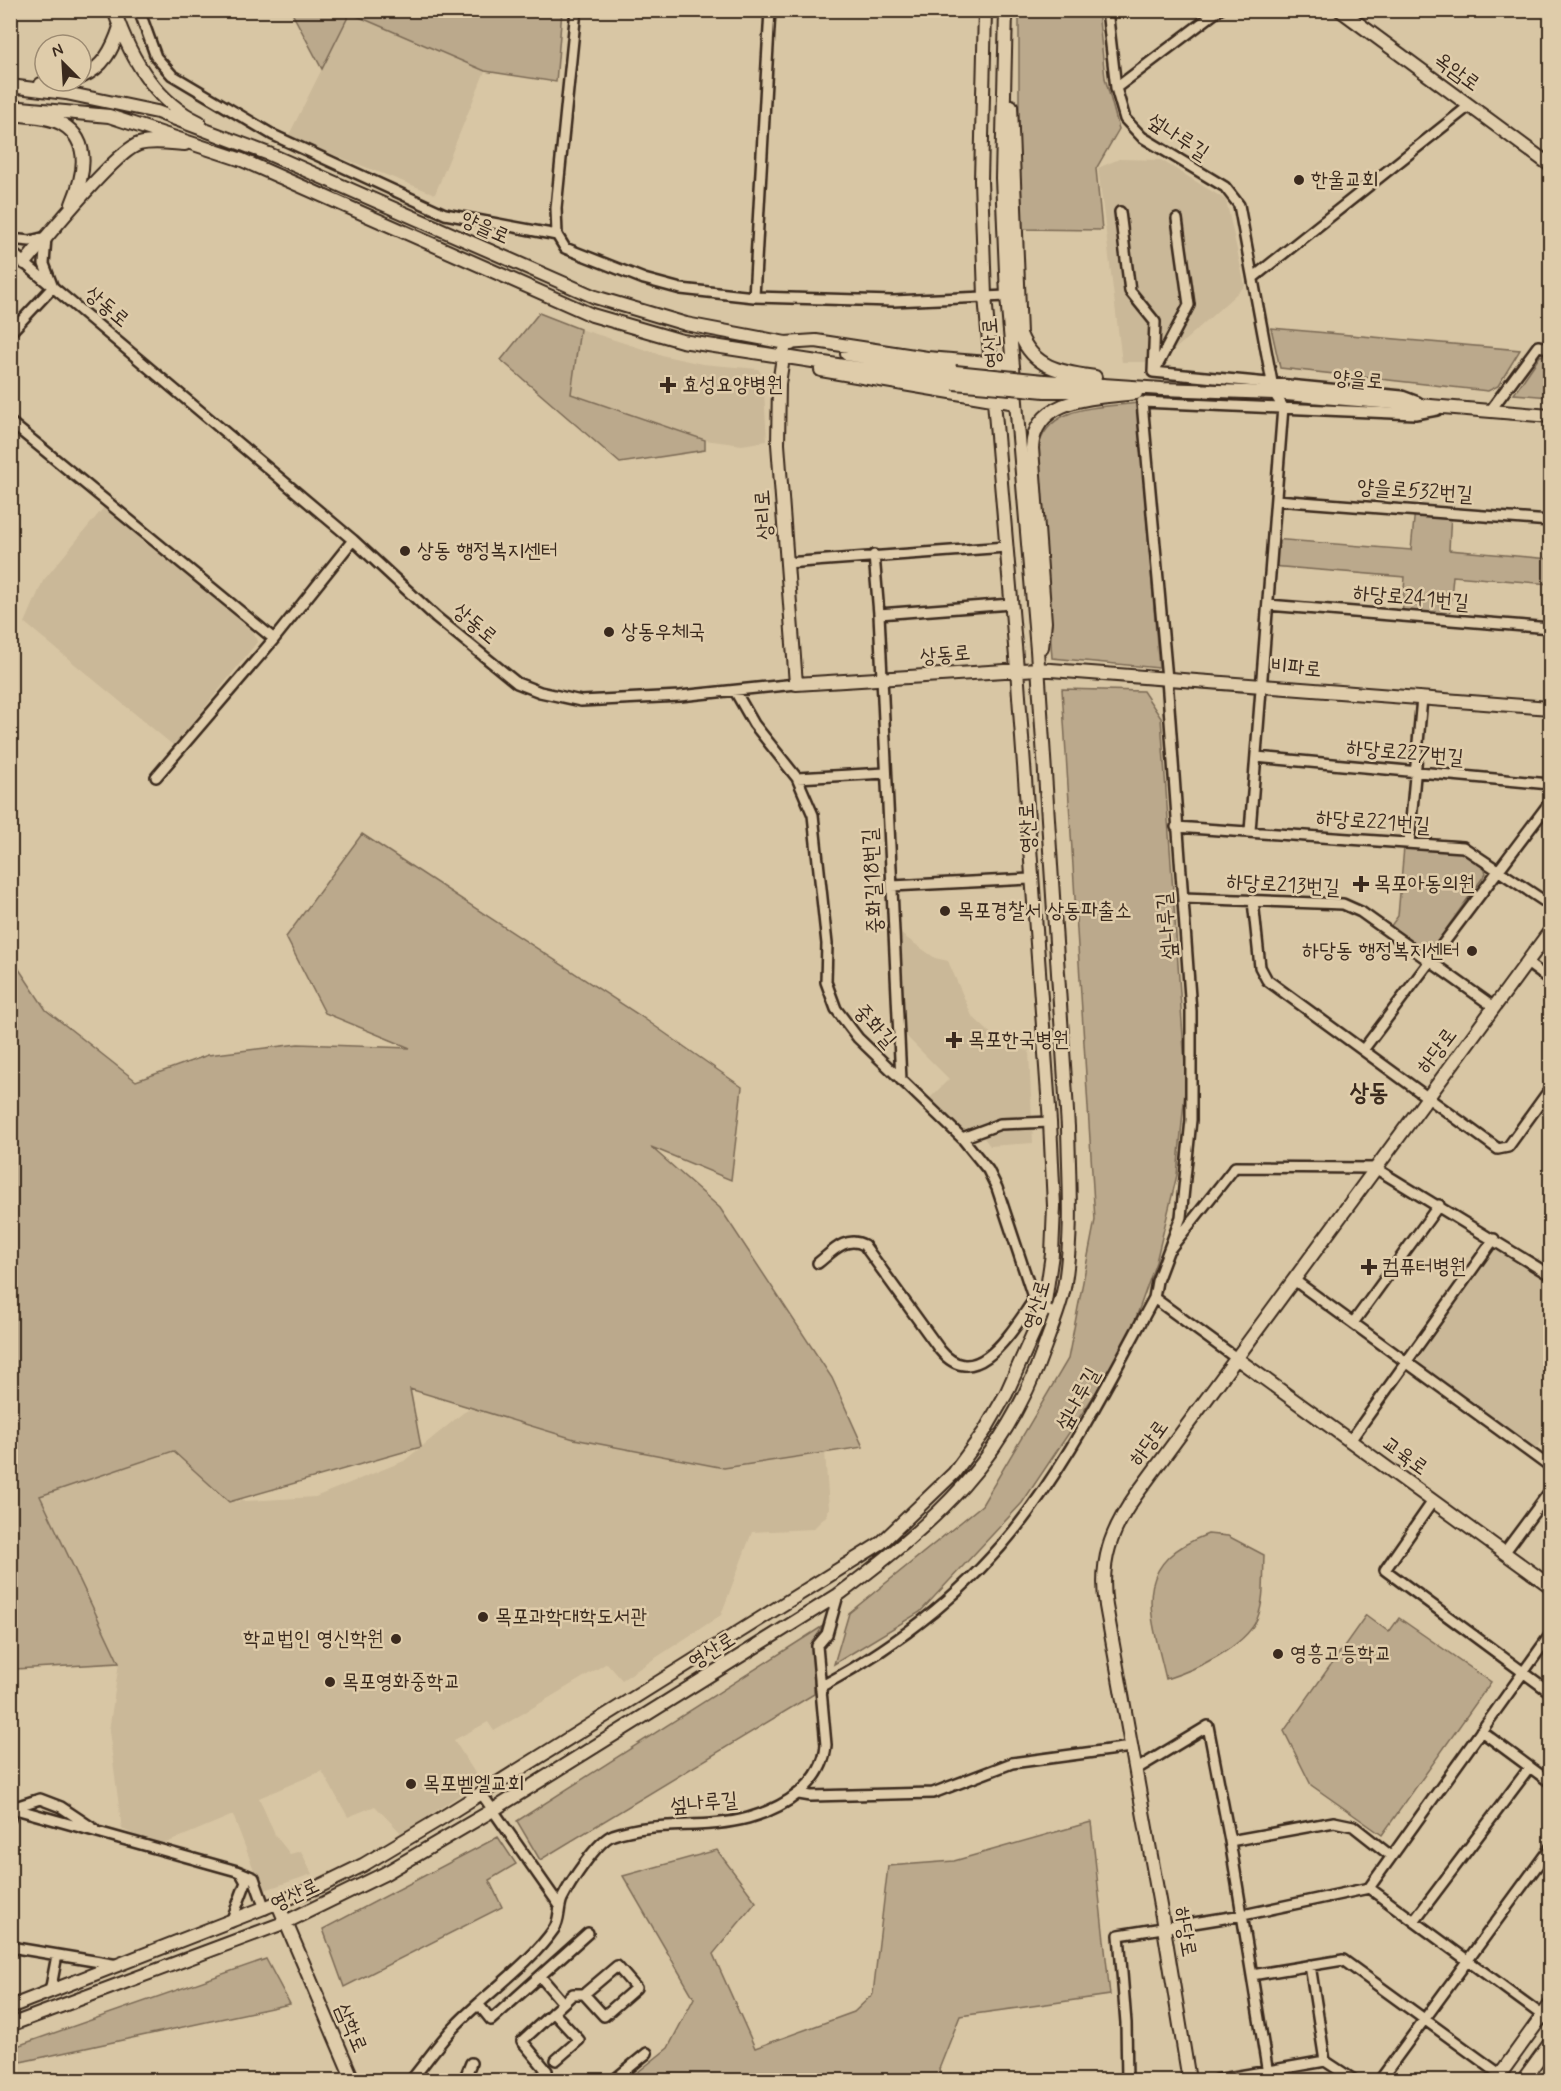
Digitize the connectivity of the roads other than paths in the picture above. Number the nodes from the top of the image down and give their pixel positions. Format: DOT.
graph roads {
  1 [pos="114,10"];
  2 [pos="139,10"];
  3 [pos="576,10"];
  4 [pos="770,10"];
  5 [pos="985,10"];
  6 [pos="1007,10"];
  7 [pos="1107,10"];
  8 [pos="1219,10"];
  9 [pos="1341,10"];
  10 [pos="120,27"];
  11 [pos="93,70"];
  12 [pos="33,83"];
  13 [pos="10,85"];
  14 [pos="1116,88"];
  15 [pos="1469,106"];
  16 [pos="10,107"];
  17 [pos="10,113"];
  18 [pos="268,154"];
  19 [pos="242,160"];
  20 [pos="1551,165"];
  21 [pos="70,209"];
  22 [pos="1120,212"];
  23 [pos="1177,219"];
  24 [pos="557,235"];
  25 [pos="46,237"];
  26 [pos="10,239"];
  27 [pos="10,251"];
  28 [pos="25,263"];
  29 [pos="1254,278"];
  30 [pos="53,287"];
  31 [pos="984,296"];
  32 [pos="1007,296"];
  33 [pos="754,297"];
  34 [pos="10,333"];
  35 [pos="785,343"];
  36 [pos="1551,348"];
  37 [pos="783,357"];
  38 [pos="990,363"];
  39 [pos="1013,365"];
  40 [pos="1154,372"];
  41 [pos="954,377"];
  42 [pos="1272,387"];
  43 [pos="1162,389"];
  44 [pos="994,401"];
  45 [pos="1016,403"];
  46 [pos="1283,407"];
  47 [pos="1451,408"];
  48 [pos="1490,411"];
  49 [pos="1551,416"];
  50 [pos="10,422"];
  51 [pos="1276,500"];
  52 [pos="1551,520"];
  53 [pos="353,540"];
  54 [pos="1006,547"];
  55 [pos="874,555"];
  56 [pos="786,563"];
  57 [pos="1011,604"];
  58 [pos="1268,605"];
  59 [pos="879,614"];
  60 [pos="1551,628"];
  61 [pos="274,639"];
  62 [pos="1017,669"];
  63 [pos="1038,669"];
  64 [pos="1167,679"];
  65 [pos="881,680"];
  66 [pos="796,684"];
  67 [pos="1262,684"];
  68 [pos="735,691"];
  69 [pos="1422,698"];
  70 [pos="1551,708"];
  71 [pos="1256,757"];
  72 [pos="885,772"];
  73 [pos="1415,772"];
  74 [pos="156,777"];
  75 [pos="797,778"];
  76 [pos="1551,784"];
  77 [pos="1551,802"];
  78 [pos="1176,827"];
  79 [pos="1250,831"];
  80 [pos="1409,843"];
  81 [pos="1499,869"];
  82 [pos="1030,879"];
  83 [pos="892,886"];
  84 [pos="1183,898"];
  85 [pos="1253,901"];
  86 [pos="1551,905"];
  87 [pos="1551,930"];
  88 [pos="1429,961"];
  89 [pos="1527,963"];
  90 [pos="1551,980"];
  91 [pos="1494,1007"];
  92 [pos="1363,1050"];
  93 [pos="901,1080"];
  94 [pos="1551,1089"];
  95 [pos="1428,1097"];
  96 [pos="1050,1122"];
  97 [pos="962,1138"];
  98 [pos="1375,1168"];
  99 [pos="1439,1205"];
  100 [pos="1494,1239"];
  101 [pos="1168,1250"];
  102 [pos="818,1263"];
  103 [pos="1551,1275"];
  104 [pos="1294,1280"];
  105 [pos="1154,1298"];
  106 [pos="1034,1300"];
  107 [pos="1044,1309"];
  108 [pos="1056,1314"];
  109 [pos="1353,1323"];
  110 [pos="1236,1358"];
  111 [pos="1406,1362"];
  112 [pos="1350,1441"];
  113 [pos="1551,1467"];
  114 [pos="1551,1491"];
  115 [pos="1433,1501"];
  116 [pos="1504,1552"];
  117 [pos="1551,1586"];
  118 [pos="838,1595"];
  119 [pos="1551,1635"];
  120 [pos="1524,1672"];
  121 [pos="822,1686"];
  122 [pos="1551,1692"];
  123 [pos="1481,1731"];
  124 [pos="1131,1747"];
  125 [pos="1530,1767"];
  126 [pos="1135,1770"];
  127 [pos="1551,1782"];
  128 [pos="481,1793"];
  129 [pos="799,1794"];
  130 [pos="11,1808"];
  131 [pos="493,1810"];
  132 [pos="10,1819"];
  133 [pos="101,1834"];
  134 [pos="1230,1841"];
  135 [pos="1551,1848"];
  136 [pos="1391,1856"];
  137 [pos="242,1873"];
  138 [pos="1369,1888"];
  139 [pos="278,1904"];
  140 [pos="560,1906"];
  141 [pos="264,1909"];
  142 [pos="1243,1915"];
  143 [pos="231,1922"];
  144 [pos="286,1922"];
  145 [pos="1414,1922"];
  146 [pos="1164,1928"];
  147 [pos="588,1933"];
  148 [pos="10,1947"];
  149 [pos="57,1955"];
  150 [pos="1469,1962"];
  151 [pos="118,1965"];
  152 [pos="1310,1965"];
  153 [pos="1252,1975"];
  154 [pos="540,1976"];
  155 [pos="50,1992"];
  156 [pos="584,1994"];
  157 [pos="564,2003"];
  158 [pos="479,2005"];
  159 [pos="10,2007"];
  160 [pos="554,2012"];
  161 [pos="1548,2014"];
  162 [pos="1426,2020"];
  163 [pos="10,2025"];
  164 [pos="1551,2043"];
  165 [pos="647,2053"];
  166 [pos="556,2060"];
  167 [pos="1325,2061"];
  168 [pos="471,2063"];
  169 [pos="1268,2075"];
  170 [pos="1499,2078"];
  171 [pos="352,2080"];
  172 [pos="411,2080"];
  173 [pos="464,2080"];
  174 [pos="538,2080"];
  175 [pos="614,2080"];
  176 [pos="1127,2080"];
  177 [pos="1189,2080"];
  178 [pos="1216,2080"];
  179 [pos="1354,2080"];
  180 [pos="1380,2080"];
  181 [pos="1523,2080"];
  1 -- 10 [label="street"];
  2 -- 24 [label="street"];
  3 -- 24 [label="street"];
  4 -- 33 [label="street"];
  5 -- 31 [label="street, 영산로"];
  6 -- 32 [label="street, 영산로"];
  6 -- 43 [label="street"];
  7 -- 14 [label="street, 섶나루길"];
  8 -- 14 [label="street"];
  9 -- 15 [label="street, 옥암로"];
  10 -- 11 [label="street"];
  10 -- 18 [label="street"];
  12 -- 13 [label="street"];
  13 -- 18 [label="street, 양을로"];
  14 -- 29 [label="street, 섶나루길"];
  15 -- 20 [label="street, 옥암로"];
  15 -- 29 [label="street"];
  16 -- 19 [label="street, 양을로"];
  17 -- 21 [label="street"];
  18 -- 35 [label="street, 양을로"];
  19 -- 21 [label="street"];
  19 -- 37 [label="street, 양을로"];
  21 -- 25 [label="street"];
  22 -- 40 [label="street"];
  23 -- 40 [label="street"];
  24 -- 33 [label="street"];
  25 -- 26 [label="street"];
  25 -- 28 [label="street"];
  25 -- 30 [label="street"];
  27 -- 28 [label="street, 상동로"];
  28 -- 30 [label="street, 상동로"];
  29 -- 42 [label="street, 섶나루길"];
  30 -- 34 [label="street"];
  30 -- 53 [label="street, 상동로"];
  31 -- 32 [label="street"];
  31 -- 33 [label="street"];
  31 -- 38 [label="street, 영산로"];
  32 -- 39 [label="street, 영산로"];
  35 -- 37 [label="street, 상리로"];
  35 -- 38 [label="street"];
  35 -- 41 [label="street, 양을로"];
  36 -- 48 [label="street"];
  37 -- 41 [label="street, 양을로"];
  37 -- 44 [label="street"];
  37 -- 56 [label="street, 상리로"];
  38 -- 39 [label="street"];
  38 -- 44 [label="street, 영산로"];
  39 -- 45 [label="street, 영산로"];
  40 -- 42 [label="street"];
  41 -- 43 [label="street, 양을로, bridge"];
  42 -- 43 [label="street, 양을로"];
  42 -- 46 [label="street"];
  42 -- 47 [label="street, 양을로"];
  43 -- 63 [label="street"];
  44 -- 45 [label="street"];
  44 -- 54 [label="street, 영산로"];
  45 -- 63 [label="street, 영산로"];
  46 -- 47 [label="street"];
  46 -- 51 [label="street"];
  46 -- 64 [label="street, 섶나루길"];
  47 -- 48 [label="street, 양을로"];
  48 -- 49 [label="street, 양을로"];
  50 -- 61 [label="street"];
  51 -- 52 [label="street, 양을로532번길"];
  51 -- 58 [label="street"];
  53 -- 61 [label="street"];
  53 -- 68 [label="street, 상동로"];
  54 -- 55 [label="street"];
  54 -- 57 [label="street, 영산로"];
  55 -- 56 [label="street"];
  55 -- 59 [label="street, 중화길18번길"];
  56 -- 66 [label="street, 상리로"];
  57 -- 59 [label="street"];
  57 -- 62 [label="street, 영산로"];
  58 -- 60 [label="street, 하당로241번길"];
  58 -- 67 [label="street"];
  59 -- 65 [label="street, 중화길18번길"];
  61 -- 74 [label="street"];
  62 -- 63 [label="street, 상동로"];
  62 -- 65 [label="street, 상동로"];
  62 -- 82 [label="street, 영산로"];
  63 -- 64 [label="street, 비파로"];
  63 -- 108 [label="street, 영산로"];
  64 -- 67 [label="street, 비파로"];
  64 -- 78 [label="street, 섶나루길"];
  65 -- 66 [label="street, 상동로"];
  65 -- 72 [label="street, 중화길18번길"];
  66 -- 68 [label="street, 상동로"];
  67 -- 69 [label="street, 비파로"];
  67 -- 71 [label="street"];
  68 -- 75 [label="street, 중화길"];
  69 -- 70 [label="street, 비파로"];
  69 -- 73 [label="street"];
  71 -- 73 [label="street, 하당로227번길"];
  71 -- 79 [label="street"];
  72 -- 75 [label="street"];
  72 -- 83 [label="street, 중화길18번길"];
  73 -- 76 [label="street, 하당로227번길"];
  73 -- 80 [label="street"];
  75 -- 93 [label="street, 중화길"];
  77 -- 81 [label="street"];
  78 -- 79 [label="street, 하당로221번길"];
  78 -- 84 [label="street, 섶나루길"];
  79 -- 80 [label="street, 하당로221번길"];
  80 -- 81 [label="street, 하당로221번길"];
  81 -- 86 [label="street, 하당로221번길"];
  81 -- 88 [label="street"];
  82 -- 83 [label="street"];
  82 -- 96 [label="street, 영산로"];
  83 -- 93 [label="street, 중화길18번길"];
  84 -- 85 [label="street, 하당로213번길"];
  84 -- 101 [label="street, 섶나루길"];
  85 -- 88 [label="street, 하당로213번길"];
  85 -- 92 [label="street"];
  87 -- 89 [label="street, 하당로"];
  88 -- 91 [label="street, 하당로213번길"];
  88 -- 92 [label="street"];
  89 -- 90 [label="street"];
  89 -- 91 [label="street, 하당로"];
  91 -- 95 [label="street, 하당로"];
  92 -- 95 [label="street"];
  93 -- 97 [label="street, 중화길"];
  94 -- 95 [label="street"];
  95 -- 98 [label="street, 하당로"];
  96 -- 97 [label="street"];
  96 -- 107 [label="street, 영산로"];
  97 -- 106 [label="street, 중화길"];
  98 -- 99 [label="street"];
  98 -- 101 [label="street"];
  98 -- 104 [label="street, 하당로"];
  99 -- 100 [label="street"];
  99 -- 109 [label="street"];
  100 -- 103 [label="street"];
  100 -- 111 [label="street"];
  101 -- 105 [label="street, 섶나루길"];
  102 -- 106 [label="street"];
  104 -- 109 [label="street"];
  104 -- 110 [label="street, 하당로"];
  105 -- 110 [label="street"];
  105 -- 121 [label="street, 섶나루길"];
  106 -- 107 [label="street, 중화길"];
  107 -- 108 [label="street, 중화길"];
  107 -- 128 [label="street, 영산로"];
  108 -- 118 [label="street, 영산로"];
  109 -- 111 [label="street"];
  110 -- 112 [label="street, 교육로"];
  110 -- 124 [label="street, 하당로"];
  111 -- 112 [label="street"];
  111 -- 113 [label="street"];
  112 -- 115 [label="street, 교육로"];
  114 -- 116 [label="street"];
  115 -- 116 [label="street, 교육로"];
  115 -- 120 [label="street"];
  116 -- 117 [label="street, 교육로"];
  118 -- 121 [label="street"];
  118 -- 131 [label="street, 영산로"];
  119 -- 120 [label="street"];
  120 -- 122 [label="street"];
  120 -- 123 [label="street"];
  121 -- 129 [label="street, 섶나루길"];
  123 -- 125 [label="street"];
  123 -- 136 [label="street"];
  124 -- 126 [label="street, 하당로"];
  124 -- 129 [label="street"];
  125 -- 127 [label="street"];
  125 -- 145 [label="street"];
  126 -- 134 [label="street"];
  126 -- 146 [label="street, 하당로"];
  128 -- 131 [label="street"];
  128 -- 139 [label="street, 영산로"];
  129 -- 140 [label="street, 섶나루길"];
  130 -- 132 [label="street"];
  130 -- 133 [label="street"];
  130 -- 133 [label="street"];
  131 -- 140 [label="street"];
  131 -- 144 [label="street, 영산로"];
  133 -- 137 [label="street"];
  134 -- 136 [label="street"];
  134 -- 142 [label="street"];
  135 -- 150 [label="street"];
  136 -- 138 [label="street"];
  137 -- 141 [label="street"];
  137 -- 143 [label="street"];
  138 -- 142 [label="street"];
  138 -- 145 [label="street"];
  139 -- 141 [label="street, 영산로"];
  139 -- 144 [label="street"];
  140 -- 158 [label="street, 섶나루길"];
  141 -- 143 [label="street, 영산로"];
  142 -- 146 [label="street"];
  142 -- 153 [label="street"];
  143 -- 151 [label="street, 영산로"];
  144 -- 163 [label="street, 영산로"];
  144 -- 171 [label="street, 삼학로"];
  145 -- 150 [label="street"];
  146 -- 176 [label="street"];
  146 -- 177 [label="street, 하당로"];
  147 -- 154 [label="street"];
  148 -- 149 [label="street"];
  149 -- 151 [label="street"];
  149 -- 155 [label="street"];
  150 -- 161 [label="street"];
  150 -- 162 [label="street"];
  151 -- 155 [label="street, 영산로"];
  152 -- 153 [label="street"];
  152 -- 162 [label="street"];
  152 -- 167 [label="street"];
  153 -- 169 [label="street"];
  154 -- 157 [label="street"];
  154 -- 158 [label="street"];
  155 -- 159 [label="street, 영산로"];
  156 -- 156 [label="street"];
  156 -- 157 [label="street"];
  157 -- 160 [label="street"];
  158 -- 172 [label="street, 섶나루길"];
  160 -- 166 [label="street"];
  160 -- 174 [label="street"];
  161 -- 170 [label="street"];
  162 -- 170 [label="street"];
  162 -- 180 [label="street"];
  164 -- 181 [label="street"];
  165 -- 175 [label="street"];
  167 -- 169 [label="street"];
  167 -- 179 [label="street"];
  168 -- 173 [label="street"];
  169 -- 178 [label="street"];
}
